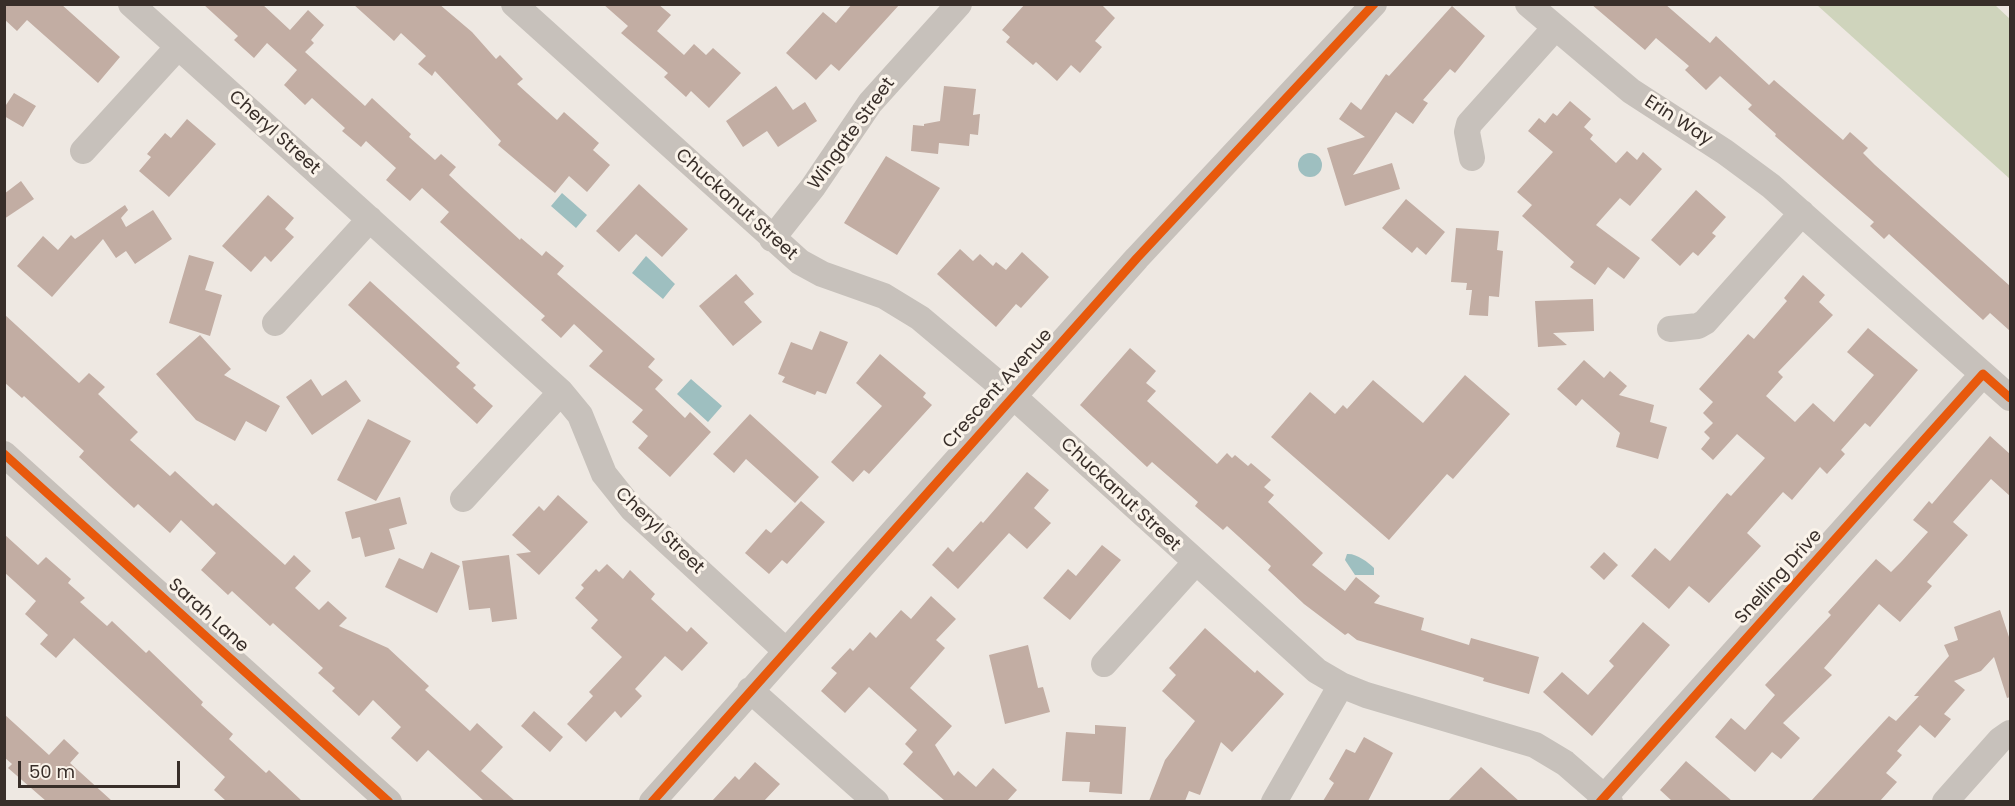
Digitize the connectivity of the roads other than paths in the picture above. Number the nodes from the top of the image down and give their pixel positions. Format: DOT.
graph roads {
  1 [pos="130,4"];
  2 [pos="514,4"];
  3 [pos="959,4"];
  4 [pos="1374,4"];
  5 [pos="1528,4"];
  6 [pos="1555,28"];
  7 [pos="178,47"];
  8 [pos="83,151"];
  9 [pos="1472,158"];
  10 [pos="1802,213"];
  11 [pos="370,219"];
  12 [pos="772,239"];
  13 [pos="275,323"];
  14 [pos="1670,329"];
  15 [pos="1983,374"];
  16 [pos="561,392"];
  17 [pos="1014,397"];
  18 [pos="2010,398"];
  19 [pos="4,454"];
  20 [pos="463,499"];
  21 [pos="1195,563"];
  22 [pos="786,651"];
  23 [pos="1104,664"];
  24 [pos="1341,685"];
  25 [pos="750,690"];
  26 [pos="2010,733"];
  27 [pos="1604,800"];
  28 [pos="389,801"];
  29 [pos="652,801"];
  30 [pos="876,801"];
  31 [pos="1274,801"];
  32 [pos="1945,801"];
  1 -- 7 [label="street, Cheryl Street"];
  2 -- 12 [label="street, Chuckanut Street"];
  3 -- 12 [label="street, Wingate Street"];
  4 -- 17 [label="street, Crescent Avenue"];
  5 -- 6 [label="street, Erin Way"];
  6 -- 9 [label="street"];
  6 -- 10 [label="street, Erin Way"];
  7 -- 8 [label="street"];
  7 -- 11 [label="street, Cheryl Street"];
  10 -- 14 [label="street"];
  10 -- 15 [label="street, Erin Way"];
  11 -- 13 [label="street"];
  11 -- 16 [label="street, Cheryl Street"];
  12 -- 17 [label="street, Chuckanut Street"];
  15 -- 18 [label="street, Erin Way"];
  15 -- 27 [label="street, Snelling Drive"];
  16 -- 20 [label="street"];
  16 -- 22 [label="street, Cheryl Street"];
  17 -- 21 [label="street, Chuckanut Street"];
  17 -- 22 [label="street, Crescent Avenue"];
  19 -- 28 [label="street, Sarah Lane"];
  21 -- 23 [label="street, Chuckanut Street"];
  21 -- 24 [label="street, Chuckanut Street"];
  22 -- 25 [label="street, Crescent Avenue"];
  24 -- 27 [label="street, Chuckanut Street"];
  24 -- 31 [label="street"];
  25 -- 29 [label="street, Crescent Avenue"];
  25 -- 30 [label="street"];
  26 -- 32 [label="street"];
}
